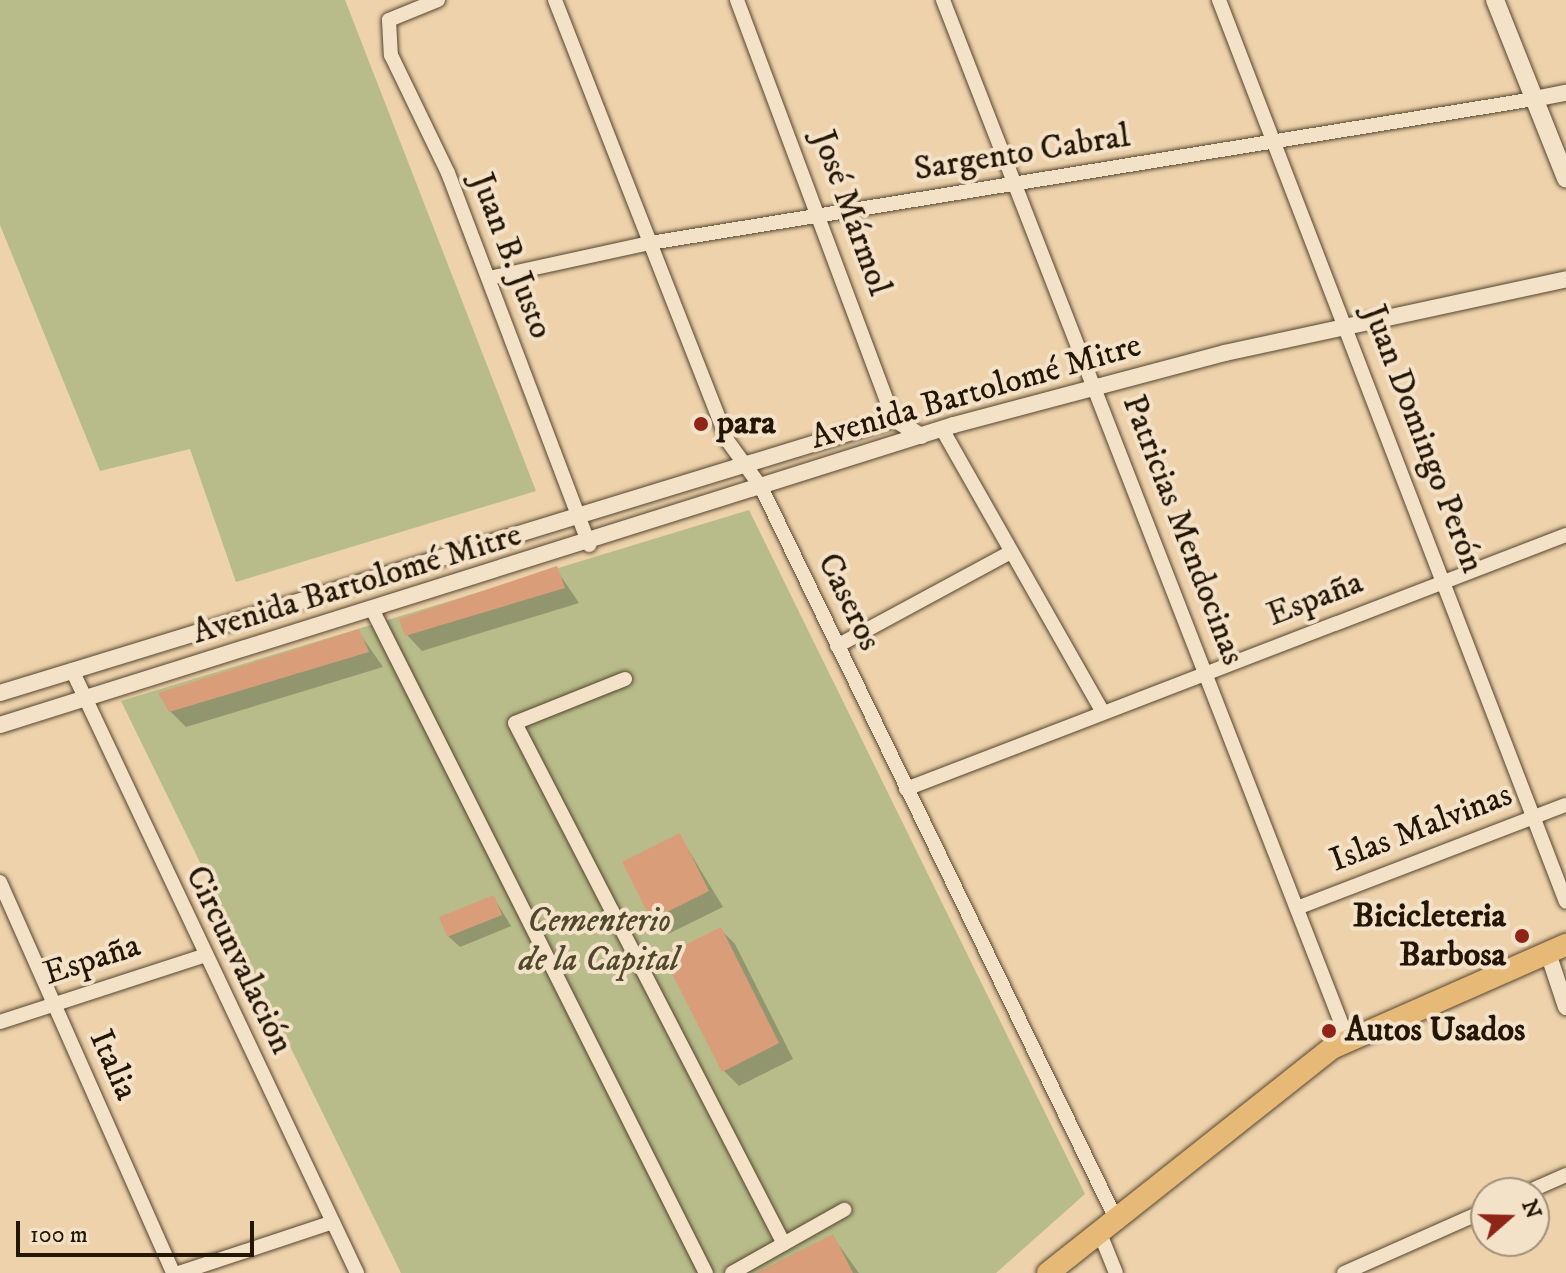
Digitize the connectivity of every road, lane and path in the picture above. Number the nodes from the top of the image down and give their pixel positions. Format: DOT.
graph roads {
  1 [pos="438,0"];
  2 [pos="555,0"];
  3 [pos="737,0"];
  4 [pos="943,0"];
  5 [pos="1219,0"];
  6 [pos="1495,0"];
  7 [pos="1566,93"];
  8 [pos="1534,99"];
  9 [pos="1275,144"];
  10 [pos="1566,178"];
  11 [pos="1014,184"];
  12 [pos="821,216"];
  13 [pos="650,243"];
  14 [pos="489,278"];
  15 [pos="1566,279"];
  16 [pos="1349,329"];
  17 [pos="1094,385"];
  18 [pos="894,419"];
  19 [pos="942,429"];
  20 [pos="921,436"];
  21 [pos="743,466"];
  22 [pos="761,487"];
  23 [pos="577,517"];
  24 [pos="1566,535"];
  25 [pos="589,545"];
  26 [pos="1011,552"];
  27 [pos="1445,580"];
  28 [pos="372,609"];
  29 [pos="837,646"];
  30 [pos="72,670"];
  31 [pos="1207,672"];
  32 [pos="625,679"];
  33 [pos="0,693"];
  34 [pos="82,701"];
  35 [pos="1103,712"];
  36 [pos="0,725"];
  37 [pos="906,789"];
  38 [pos="1566,805"];
  39 [pos="1533,818"];
  40 [pos="0,882"];
  41 [pos="1566,902"];
  42 [pos="1297,908"];
  43 [pos="1557,949"];
  44 [pos="203,956"];
  45 [pos="52,1004"];
  46 [pos="1566,1007"];
  47 [pos="0,1022"];
  48 [pos="1347,1038"];
  49 [pos="844,1210"];
  50 [pos="1470,1217"];
  51 [pos="333,1222"];
  52 [pos="1108,1225"];
  53 [pos="784,1244"];
  54 [pos="176,1273"];
  55 [pos="357,1273"];
  56 [pos="706,1273"];
  57 [pos="732,1273"];
  58 [pos="1048,1273"];
  59 [pos="1116,1273"];
  60 [pos="1344,1273"];
  1 -- 14 [label="street, Juan B. Justo"];
  2 -- 13 [label="street, Caseros"];
  3 -- 12 [label="street, José Mármol"];
  4 -- 11 [label="street, Patricias Mendocinas"];
  5 -- 9 [label="street, Juan Domingo Perón"];
  6 -- 8 [label="main road"];
  7 -- 8 [label="street, Sargento Cabral"];
  8 -- 9 [label="street, Sargento Cabral"];
  8 -- 10 [label="main road"];
  9 -- 11 [label="street, Sargento Cabral"];
  9 -- 16 [label="street, Juan Domingo Perón"];
  11 -- 12 [label="street, Sargento Cabral"];
  11 -- 17 [label="street, Patricias Mendocinas"];
  12 -- 13 [label="street, Sargento Cabral"];
  12 -- 18 [label="street, José Mármol"];
  13 -- 14 [label="street, Sargento Cabral"];
  13 -- 21 [label="street, Caseros"];
  14 -- 23 [label="street, Juan B. Justo"];
  15 -- 16 [label="street, Avenida Bartolomé Mitre"];
  16 -- 17 [label="street, Avenida Bartolomé Mitre"];
  16 -- 27 [label="street, Juan Domingo Perón"];
  17 -- 19 [label="street, Avenida Bartolomé Mitre"];
  17 -- 31 [label="street, Patricias Mendocinas"];
  18 -- 20 [label="street"];
  18 -- 21 [label="street, Avenida Bartolomé Mitre"];
  19 -- 20 [label="street, Avenida Bartolomé Mitre"];
  19 -- 26 [label="street"];
  20 -- 22 [label="street, Avenida Bartolomé Mitre"];
  21 -- 22 [label="street, Caseros"];
  21 -- 23 [label="street, Avenida Bartolomé Mitre"];
  22 -- 25 [label="street, Avenida Bartolomé Mitre"];
  22 -- 29 [label="street, Caseros"];
  23 -- 25 [label="street, Juan B. Justo"];
  23 -- 30 [label="street, Avenida Bartolomé Mitre"];
  24 -- 27 [label="street, España"];
  25 -- 28 [label="street, Avenida Bartolomé Mitre"];
  26 -- 29 [label="street"];
  26 -- 35 [label="street"];
  27 -- 31 [label="street, España"];
  27 -- 39 [label="street, Juan Domingo Perón"];
  28 -- 34 [label="street, Avenida Bartolomé Mitre"];
  28 -- 56 [label="street"];
  29 -- 37 [label="street, Caseros"];
  30 -- 33 [label="street, Avenida Bartolomé Mitre"];
  30 -- 34 [label="street, Circunvalación"];
  31 -- 35 [label="street, España"];
  31 -- 42 [label="street, Patricias Mendocinas"];
  32 -- 53 [label="street"];
  34 -- 36 [label="street, Avenida Bartolomé Mitre"];
  34 -- 44 [label="street, Circunvalación"];
  35 -- 37 [label="street, España"];
  37 -- 52 [label="street, Caseros"];
  38 -- 39 [label="street, Islas Malvinas"];
  39 -- 41 [label="street, Juan Domingo Perón"];
  39 -- 42 [label="street, Islas Malvinas"];
  40 -- 45 [label="street, Italia"];
  42 -- 48 [label="street, Patricias Mendocinas"];
  43 -- 46 [label="street"];
  43 -- 48 [label="main road"];
  44 -- 45 [label="street, España"];
  44 -- 51 [label="street, Circunvalación"];
  45 -- 47 [label="street, España"];
  45 -- 54 [label="street, Italia"];
  48 -- 52 [label="main road"];
  49 -- 53 [label="street"];
  50 -- 60 [label="street"];
  51 -- 54 [label="street"];
  51 -- 55 [label="street, Circunvalación"];
  52 -- 58 [label="main road"];
  52 -- 59 [label="street, Caseros"];
  53 -- 57 [label="street"];
}
